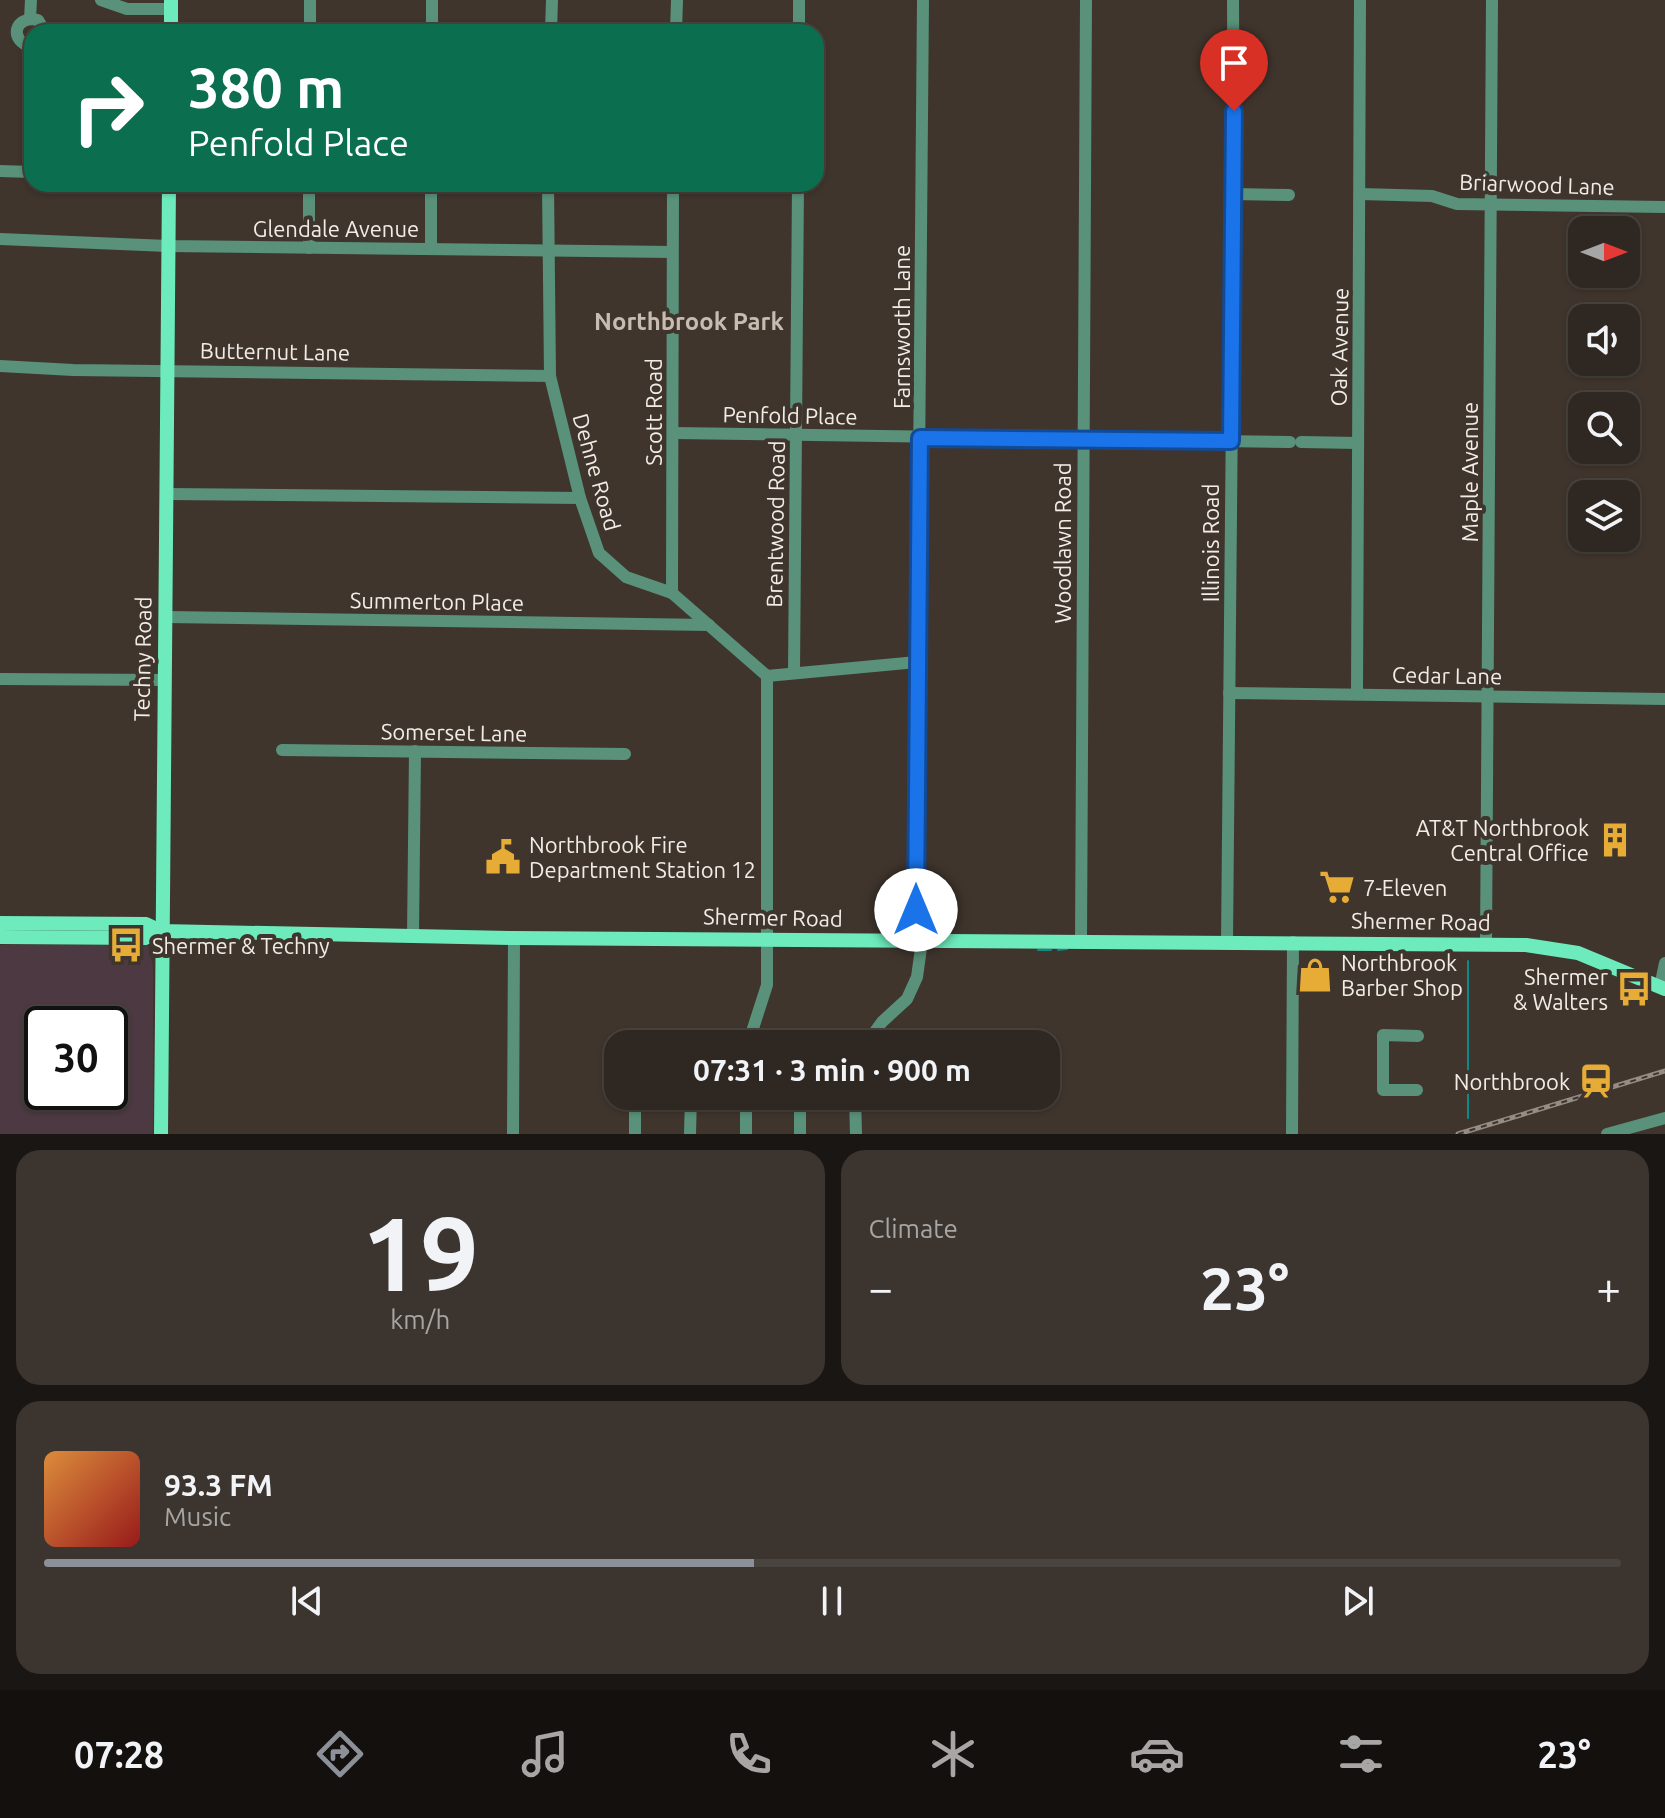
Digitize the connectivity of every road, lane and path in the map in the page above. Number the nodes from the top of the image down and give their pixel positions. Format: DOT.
graph roads {
  1 [pos="31,0"];
  2 [pos="101,0"];
  3 [pos="310,0"];
  4 [pos="432,0"];
  5 [pos="552,0"];
  6 [pos="677,0"];
  7 [pos="799,0"];
  8 [pos="923,0"];
  9 [pos="1086,0"];
  10 [pos="1233,0"];
  11 [pos="1360,0"];
  12 [pos="1492,0"];
  13 [pos="171,4"];
  14 [pos="30,19"];
  15 [pos="42,24"];
  16 [pos="310,24"];
  17 [pos="432,24"];
  18 [pos="551,24"];
  19 [pos="676,24"];
  20 [pos="799,24"];
  21 [pos="24,45"];
  22 [pos="0,171"];
  23 [pos="24,172"];
  24 [pos="169,192"];
  25 [pos="309,192"];
  26 [pos="431,192"];
  27 [pos="548,192"];
  28 [pos="673,192"];
  29 [pos="798,192"];
  30 [pos="1234,194"];
  31 [pos="1361,194"];
  32 [pos="1289,195"];
  33 [pos="1491,206"];
  34 [pos="1665,207"];
  35 [pos="0,239"];
  36 [pos="168,246"];
  37 [pos="309,248"];
  38 [pos="431,248"];
  39 [pos="547,250"];
  40 [pos="672,252"];
  41 [pos="0,366"];
  42 [pos="167,370"];
  43 [pos="550,376"];
  44 [pos="674,433"];
  45 [pos="796,436"];
  46 [pos="920,438"];
  47 [pos="1082,440"];
  48 [pos="1231,441"];
  49 [pos="1358,443"];
  50 [pos="166,494"];
  51 [pos="580,498"];
  52 [pos="672,593"];
  53 [pos="165,617"];
  54 [pos="709,625"];
  55 [pos="917,662"];
  56 [pos="794,673"];
  57 [pos="767,676"];
  58 [pos="0,679"];
  59 [pos="164,680"];
  60 [pos="1229,693"];
  61 [pos="1357,694"];
  62 [pos="1488,696"];
  63 [pos="1665,699"];
  64 [pos="282,750"];
  65 [pos="415,751"];
  66 [pos="625,754"];
  67 [pos="0,923"];
  68 [pos="161,931"];
  69 [pos="413,936"];
  70 [pos="0,937"];
  71 [pos="514,938"];
  72 [pos="765,938"];
  73 [pos="919,941"];
  74 [pos="1081,942"];
  75 [pos="1227,942"];
  76 [pos="1293,942"];
  77 [pos="1486,944"];
  78 [pos="1665,963"];
  79 [pos="1662,988"];
  80 [pos="753,1030"];
  81 [pos="876,1030"];
  82 [pos="1418,1036"];
  83 [pos="1417,1090"];
  84 [pos="635,1110"];
  85 [pos="691,1110"];
  86 [pos="746,1110"];
  87 [pos="800,1110"];
  88 [pos="855,1110"];
  89 [pos="1665,1118"];
  90 [pos="161,1134"];
  91 [pos="513,1134"];
  92 [pos="635,1134"];
  93 [pos="690,1134"];
  94 [pos="746,1134"];
  95 [pos="800,1134"];
  96 [pos="856,1134"];
  97 [pos="1292,1134"];
  98 [pos="1607,1134"];
  1 -- 14 [label="street"];
  2 -- 13 [label="street"];
  3 -- 16 [label="street"];
  4 -- 17 [label="street"];
  5 -- 18 [label="street"];
  6 -- 19 [label="street"];
  7 -- 20 [label="street"];
  8 -- 46 [label="street, Farnsworth Lane"];
  9 -- 47 [label="street, Woodlawn Road"];
  10 -- 30 [label="street, Illinois Road"];
  11 -- 31 [label="street, Oak Avenue"];
  12 -- 33 [label="street, Maple Avenue"];
  14 -- 15 [label="street"];
  14 -- 21 [label="street"];
  22 -- 23 [label="street"];
  24 -- 36 [label="main road, Techny Road"];
  25 -- 37 [label="street"];
  26 -- 38 [label="street"];
  27 -- 39 [label="street, Dehne Road"];
  28 -- 40 [label="street, Scott Road"];
  29 -- 45 [label="street, Brentwood Road"];
  30 -- 32 [label="street"];
  30 -- 48 [label="street, Illinois Road"];
  31 -- 33 [label="street, Briarwood Lane"];
  31 -- 49 [label="street, Oak Avenue"];
  33 -- 34 [label="street, Briarwood Lane"];
  33 -- 62 [label="street, Maple Avenue"];
  35 -- 36 [label="street, Glendale Avenue"];
  36 -- 37 [label="street, Glendale Avenue"];
  36 -- 42 [label="main road, Techny Road"];
  37 -- 38 [label="street, Glendale Avenue"];
  38 -- 39 [label="street, Glendale Avenue"];
  39 -- 40 [label="street, Glendale Avenue"];
  39 -- 43 [label="street, Dehne Road"];
  40 -- 44 [label="street, Scott Road"];
  41 -- 42 [label="street, Butternut Lane"];
  42 -- 43 [label="street, Butternut Lane"];
  42 -- 50 [label="main road, Techny Road"];
  43 -- 51 [label="street, Dehne Road"];
  44 -- 45 [label="street, Penfold Place"];
  44 -- 52 [label="street, Scott Road"];
  45 -- 46 [label="street, Penfold Place"];
  45 -- 56 [label="street, Brentwood Road"];
  46 -- 47 [label="street, Penfold Place"];
  46 -- 55 [label="street, Farnsworth Lane"];
  47 -- 48 [label="street, Penfold Place"];
  47 -- 74 [label="street, Woodlawn Road"];
  48 -- 49 [label="street, Penfold Place"];
  48 -- 60 [label="street, Illinois Road"];
  49 -- 61 [label="street, Oak Avenue"];
  50 -- 51 [label="street"];
  50 -- 53 [label="main road, Techny Road"];
  51 -- 52 [label="street, Dehne Road"];
  52 -- 54 [label="street, Dehne Road"];
  53 -- 54 [label="street, Summerton Place"];
  53 -- 59 [label="main road, Techny Road"];
  54 -- 57 [label="street, Dehne Road"];
  55 -- 56 [label="street"];
  55 -- 73 [label="street, Farnsworth Lane"];
  56 -- 57 [label="street"];
  57 -- 72 [label="street"];
  58 -- 59 [label="street"];
  59 -- 68 [label="main road, Techny Road"];
  60 -- 61 [label="street, Cedar Lane"];
  60 -- 75 [label="street, Illinois Road"];
  61 -- 62 [label="street, Cedar Lane"];
  62 -- 63 [label="street, Cedar Lane"];
  62 -- 77 [label="street, Maple Avenue"];
  64 -- 65 [label="street, Somerset Lane"];
  65 -- 66 [label="street, Somerset Lane"];
  65 -- 69 [label="street"];
  67 -- 68 [label="main road, Shermer Road"];
  68 -- 69 [label="main road, Shermer Road"];
  68 -- 70 [label="main road, Shermer Road"];
  68 -- 90 [label="main road, Techny Road"];
  69 -- 71 [label="main road, Shermer Road"];
  71 -- 72 [label="main road, Shermer Road"];
  71 -- 91 [label="street"];
  72 -- 73 [label="main road, Shermer Road"];
  72 -- 80 [label="street"];
  73 -- 74 [label="main road, Shermer Road"];
  73 -- 81 [label="street, Farnsworth Lane"];
  74 -- 75 [label="main road, Shermer Road"];
  75 -- 76 [label="main road, Shermer Road"];
  76 -- 77 [label="main road, Shermer Road"];
  76 -- 97 [label="street"];
  77 -- 79 [label="main road, Shermer Road"];
  78 -- 79 [label="street"];
  82 -- 83 [label="street"];
  84 -- 92 [label="street"];
  85 -- 93 [label="street"];
  86 -- 94 [label="street"];
  87 -- 95 [label="street"];
  88 -- 96 [label="street"];
  89 -- 98 [label="street"];
}
